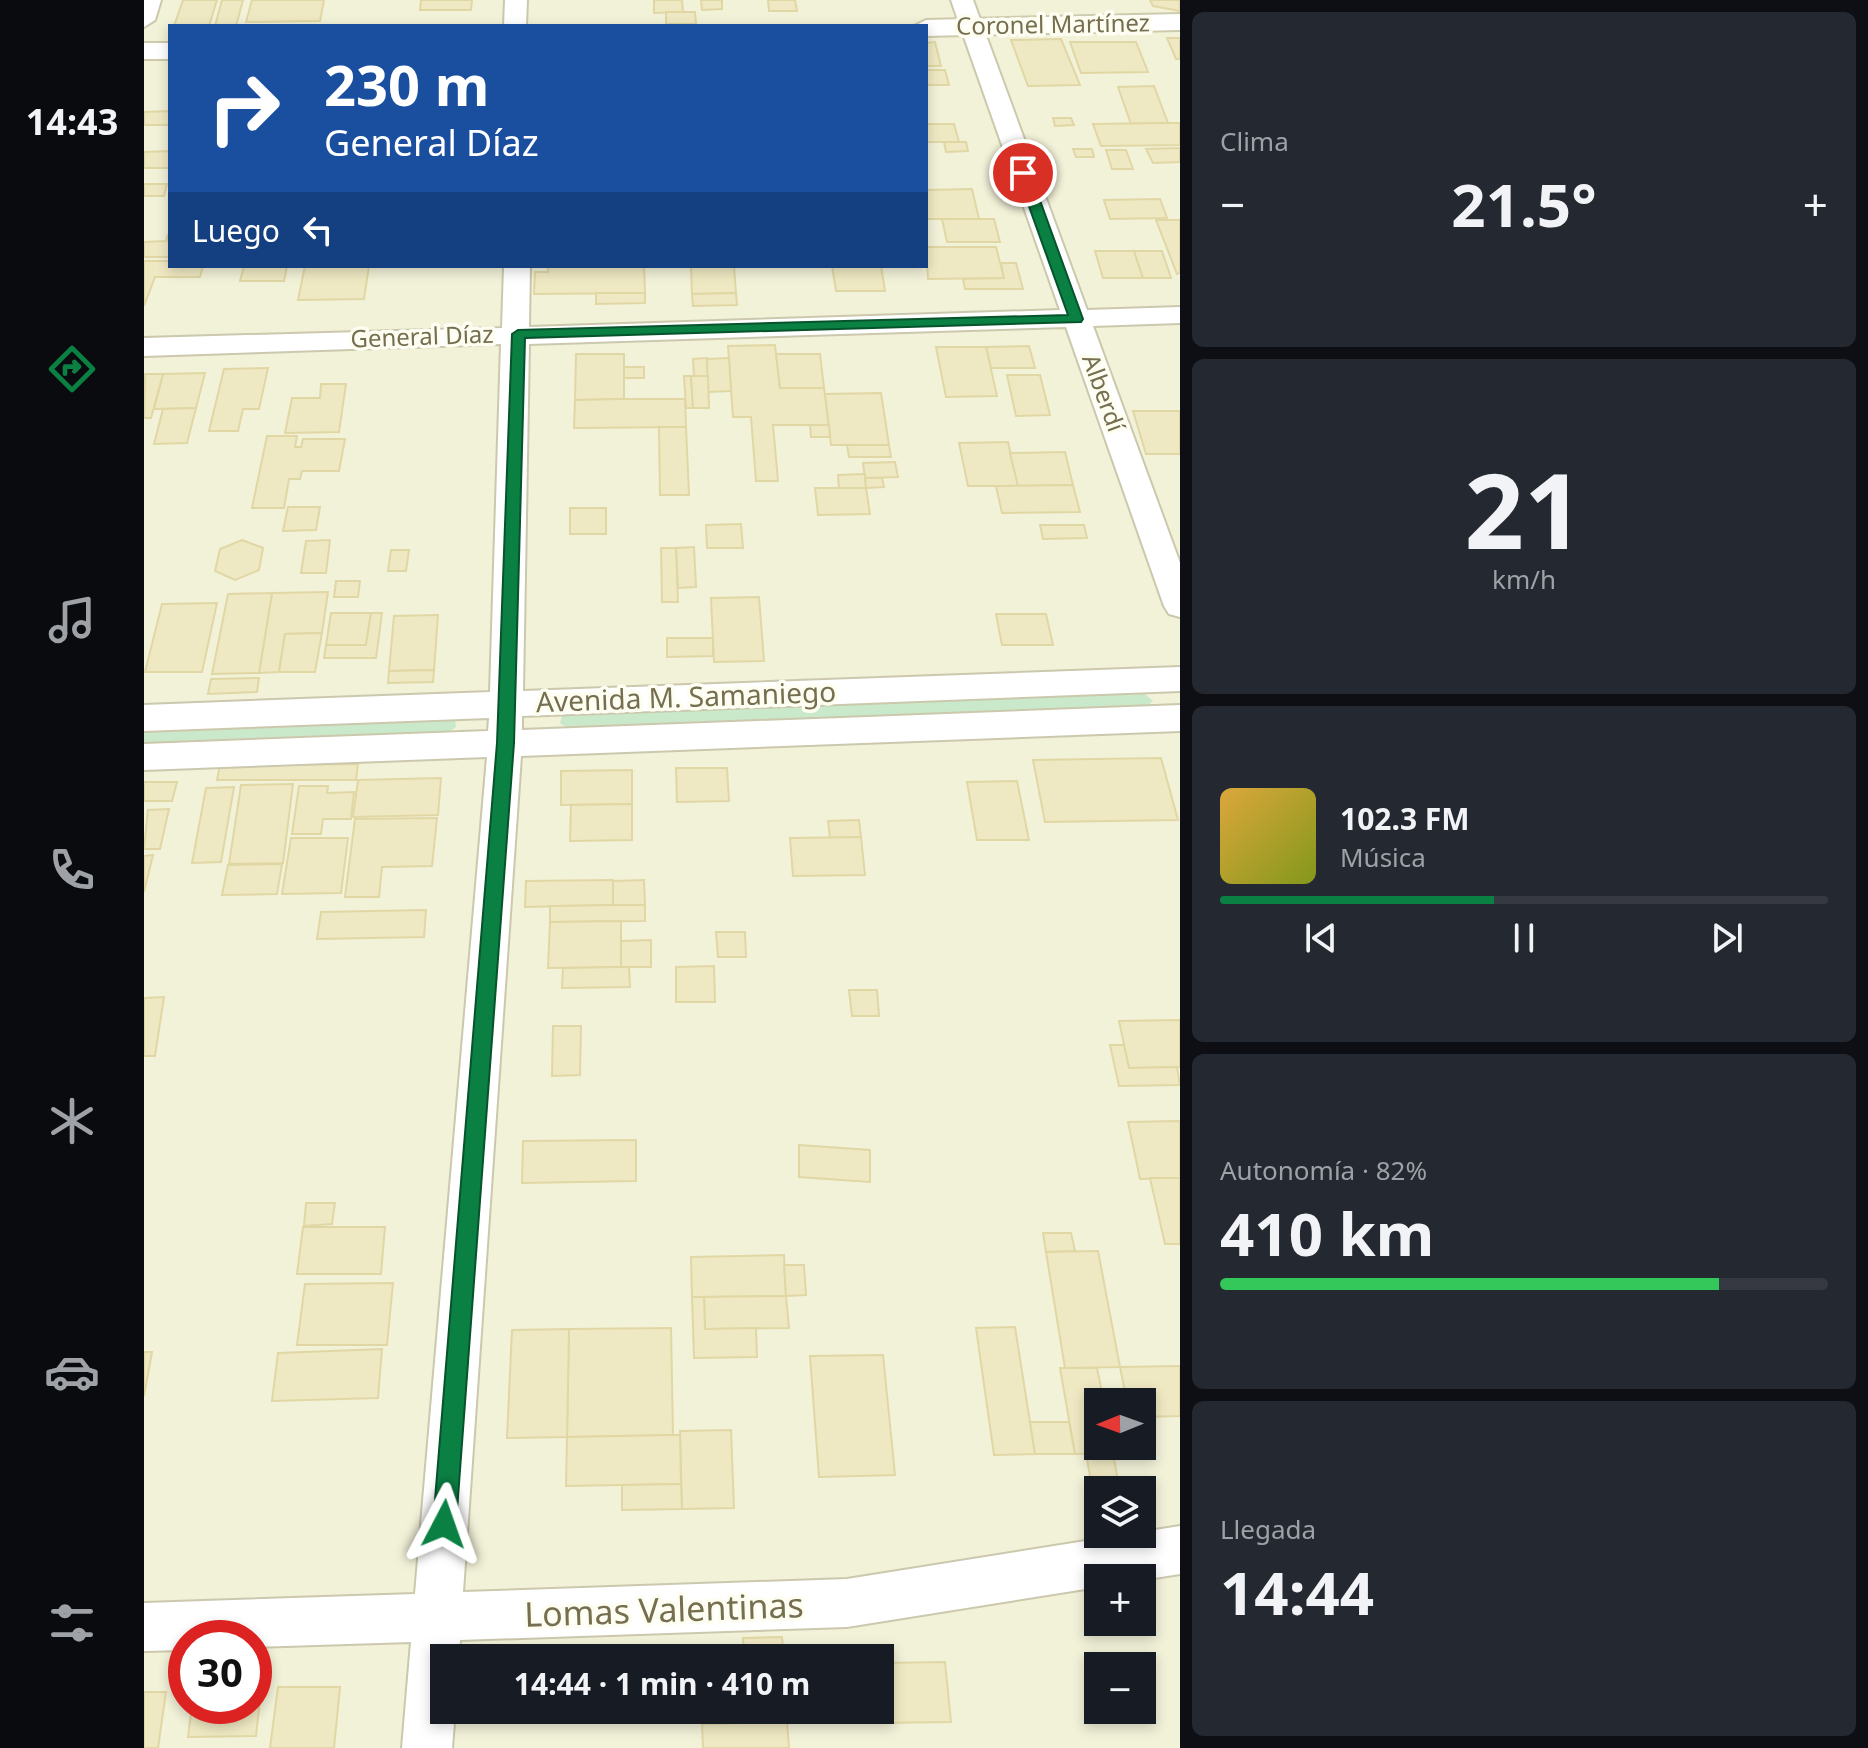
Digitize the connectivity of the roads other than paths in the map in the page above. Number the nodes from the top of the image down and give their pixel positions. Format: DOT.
graph roads {
  1 [pos="150,0"];
  2 [pos="516,0"];
  3 [pos="962,0"];
  4 [pos="144,20"];
  5 [pos="1180,22"];
  6 [pos="515,24"];
  7 [pos="970,27"];
  8 [pos="928,28"];
  9 [pos="144,51"];
  10 [pos="168,51"];
  11 [pos="517,268"];
  12 [pos="1180,315"];
  13 [pos="1076,319"];
  14 [pos="518,334"];
  15 [pos="144,347"];
  16 [pos="1180,606"];
  17 [pos="1180,679"];
  18 [pos="506,704"];
  19 [pos="144,718"];
  20 [pos="1180,718"];
  21 [pos="505,743"];
  22 [pos="144,757"];
  23 [pos="1180,1550"];
  24 [pos="437,1617"];
  25 [pos="144,1627"];
  26 [pos="427,1748"];
  1 -- 4 [label="street"];
  2 -- 6 [label="street"];
  3 -- 7 [label="street, Alberdí"];
  5 -- 7 [label="street, Coronel Martínez"];
  7 -- 8 [label="street, Coronel Martínez"];
  7 -- 13 [label="street, Alberdí"];
  9 -- 10 [label="street"];
  11 -- 14 [label="street"];
  12 -- 13 [label="street, General Díaz"];
  13 -- 14 [label="street, General Díaz"];
  13 -- 16 [label="street, Alberdí"];
  14 -- 15 [label="street, General Díaz"];
  14 -- 18 [label="street"];
  17 -- 18 [label="street, Avenida M. Samaniego"];
  18 -- 19 [label="street, Avenida M. Samaniego"];
  18 -- 21 [label="street"];
  20 -- 21 [label="street, Avenida M. Samaniego"];
  21 -- 22 [label="street, Avenida M. Samaniego"];
  21 -- 24 [label="street"];
  23 -- 24 [label="street, Lomas Valentinas"];
  24 -- 25 [label="street, Lomas Valentinas"];
  24 -- 26 [label="street"];
}
